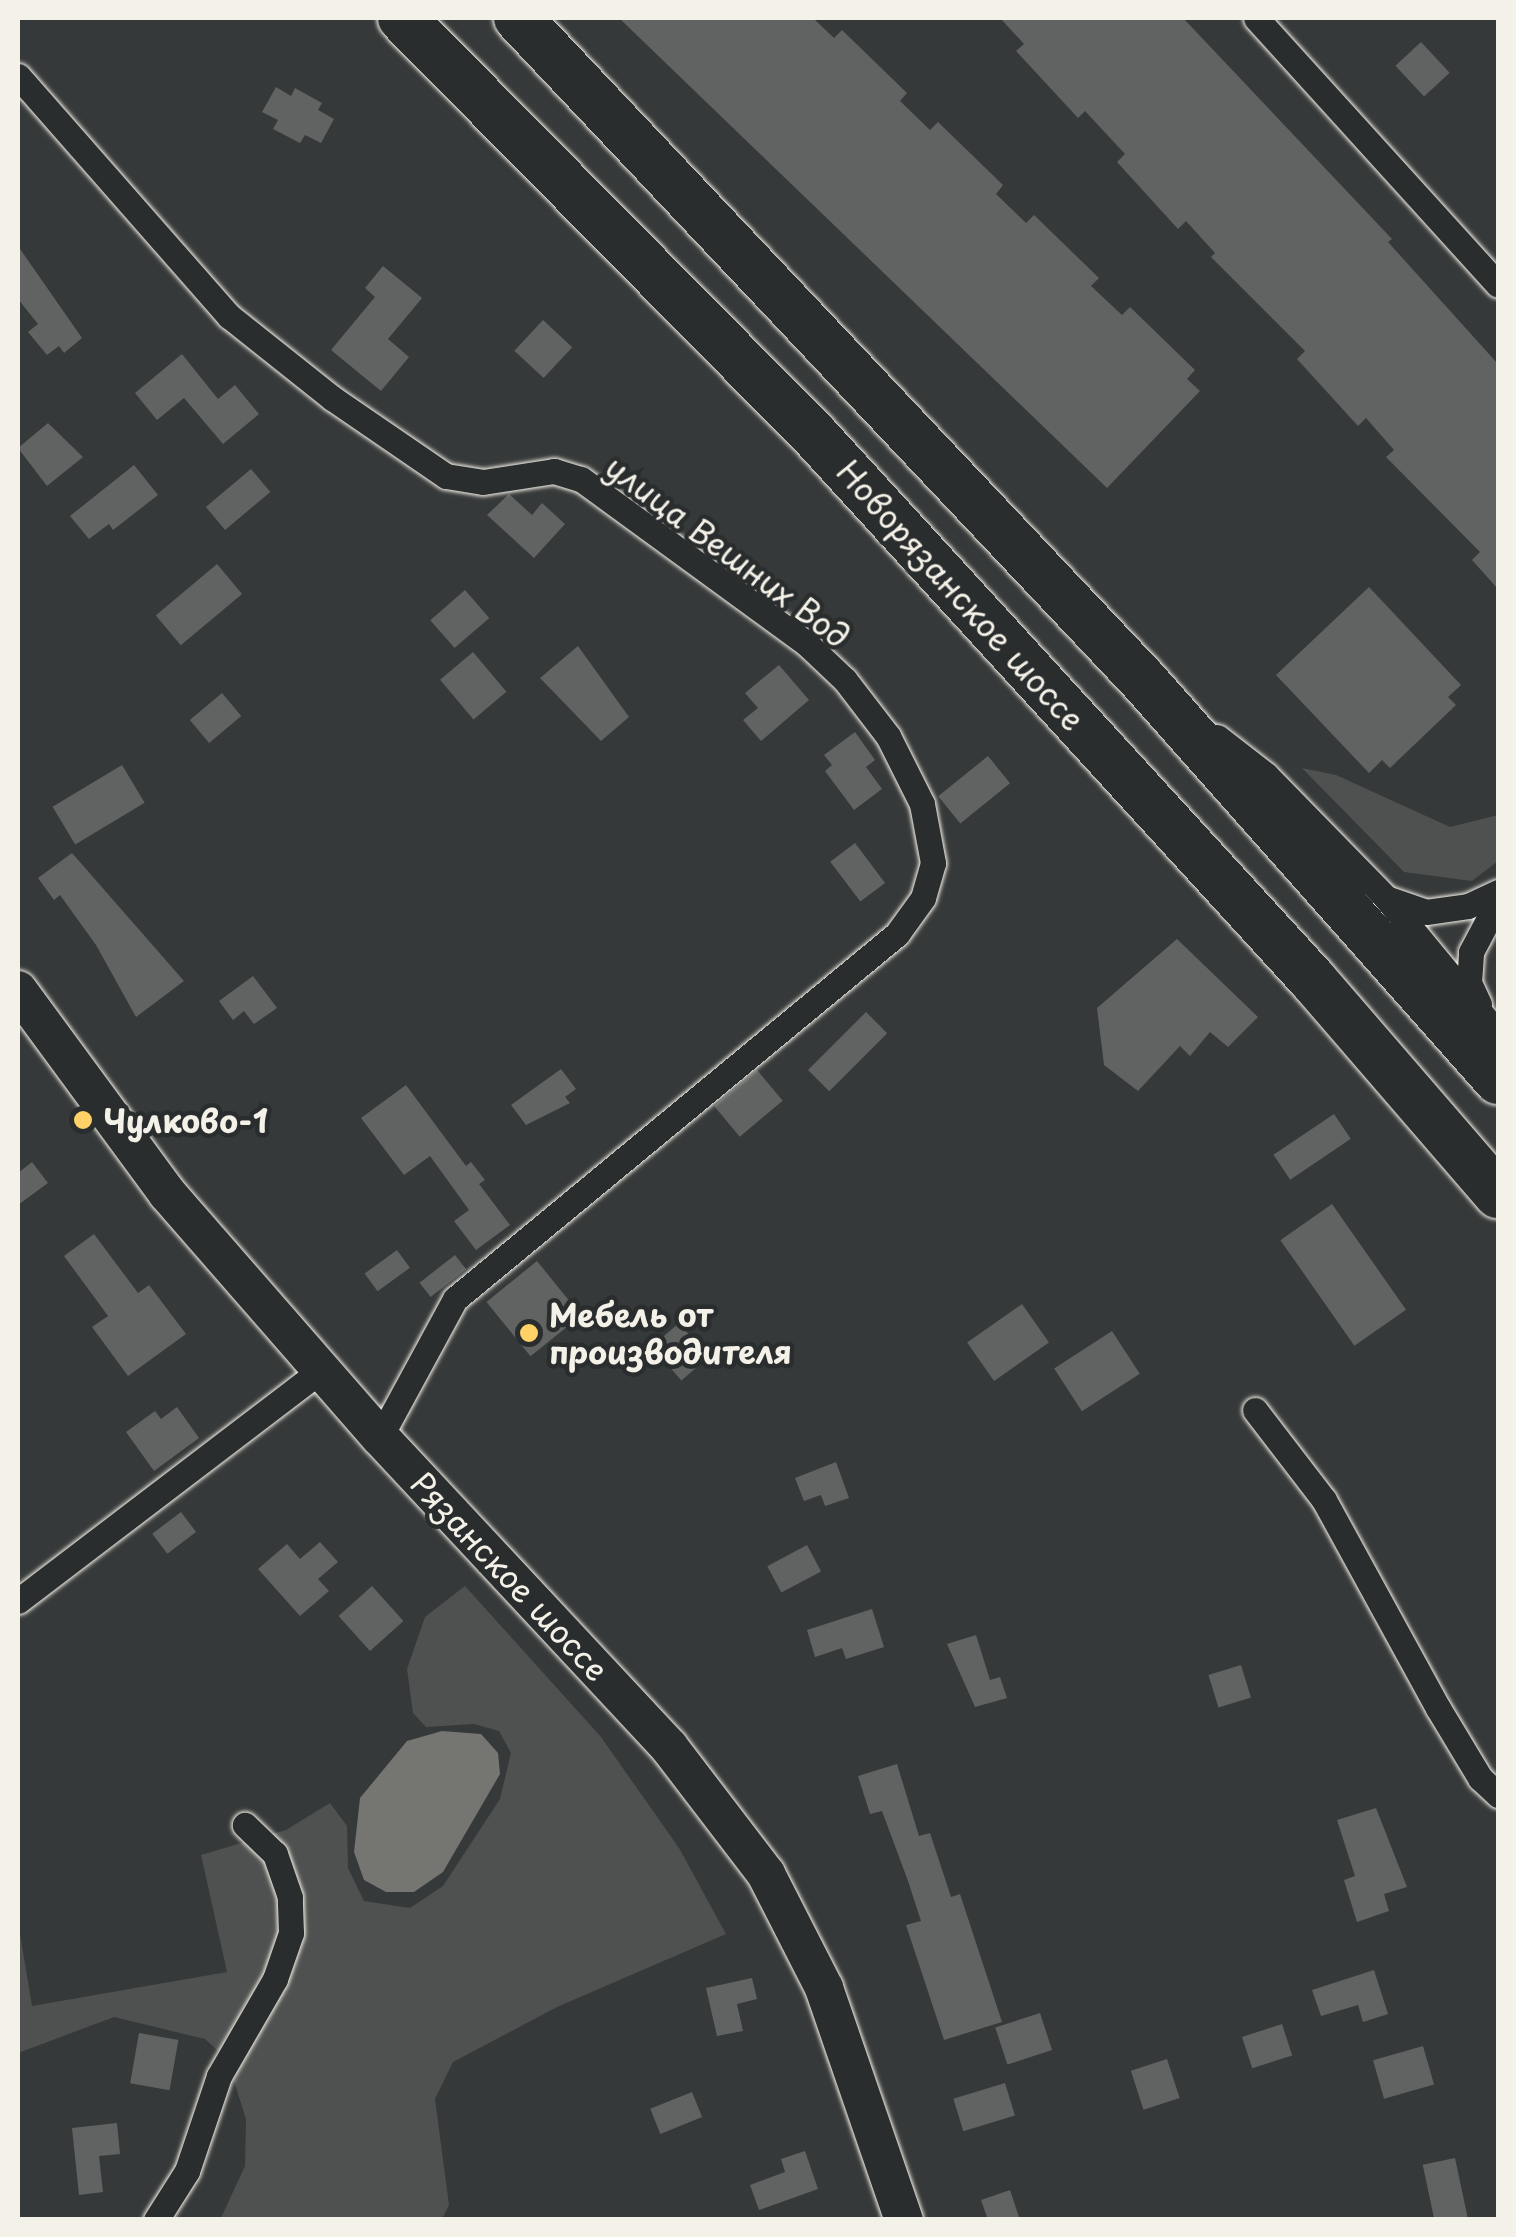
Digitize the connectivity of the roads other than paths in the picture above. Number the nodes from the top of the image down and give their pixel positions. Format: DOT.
graph roads {
  1 [pos="402,18"];
  2 [pos="518,18"];
  3 [pos="1256,18"];
  4 [pos="18,76"];
  5 [pos="1498,285"];
  6 [pos="1143,680"];
  7 [pos="1498,892"];
  8 [pos="1386,898"];
  9 [pos="1498,901"];
  10 [pos="18,990"];
  11 [pos="1491,1026"];
  12 [pos="1498,1080"];
  13 [pos="1498,1194"];
  14 [pos="321,1370"];
  15 [pos="1255,1410"];
  16 [pos="380,1437"];
  17 [pos="18,1601"];
  18 [pos="1498,1795"];
  19 [pos="245,1825"];
  20 [pos="156,2220"];
  21 [pos="904,2220"];
  1 -- 13 [label="highway, Новорязанское шоссе"];
  2 -- 6 [label="highway"];
  3 -- 5 [label="street"];
  4 -- 16 [label="street, улица Вешних Вод"];
  6 -- 8 [label="street"];
  6 -- 12 [label="highway"];
  7 -- 8 [label="street"];
  8 -- 11 [label="street"];
  9 -- 11 [label="street"];
  10 -- 14 [label="main road, Рязанское шоссе"];
  14 -- 16 [label="main road, Рязанское шоссе"];
  14 -- 17 [label="street"];
  15 -- 18 [label="street"];
  16 -- 21 [label="main road, Рязанское шоссе"];
  19 -- 20 [label="street"];
}
